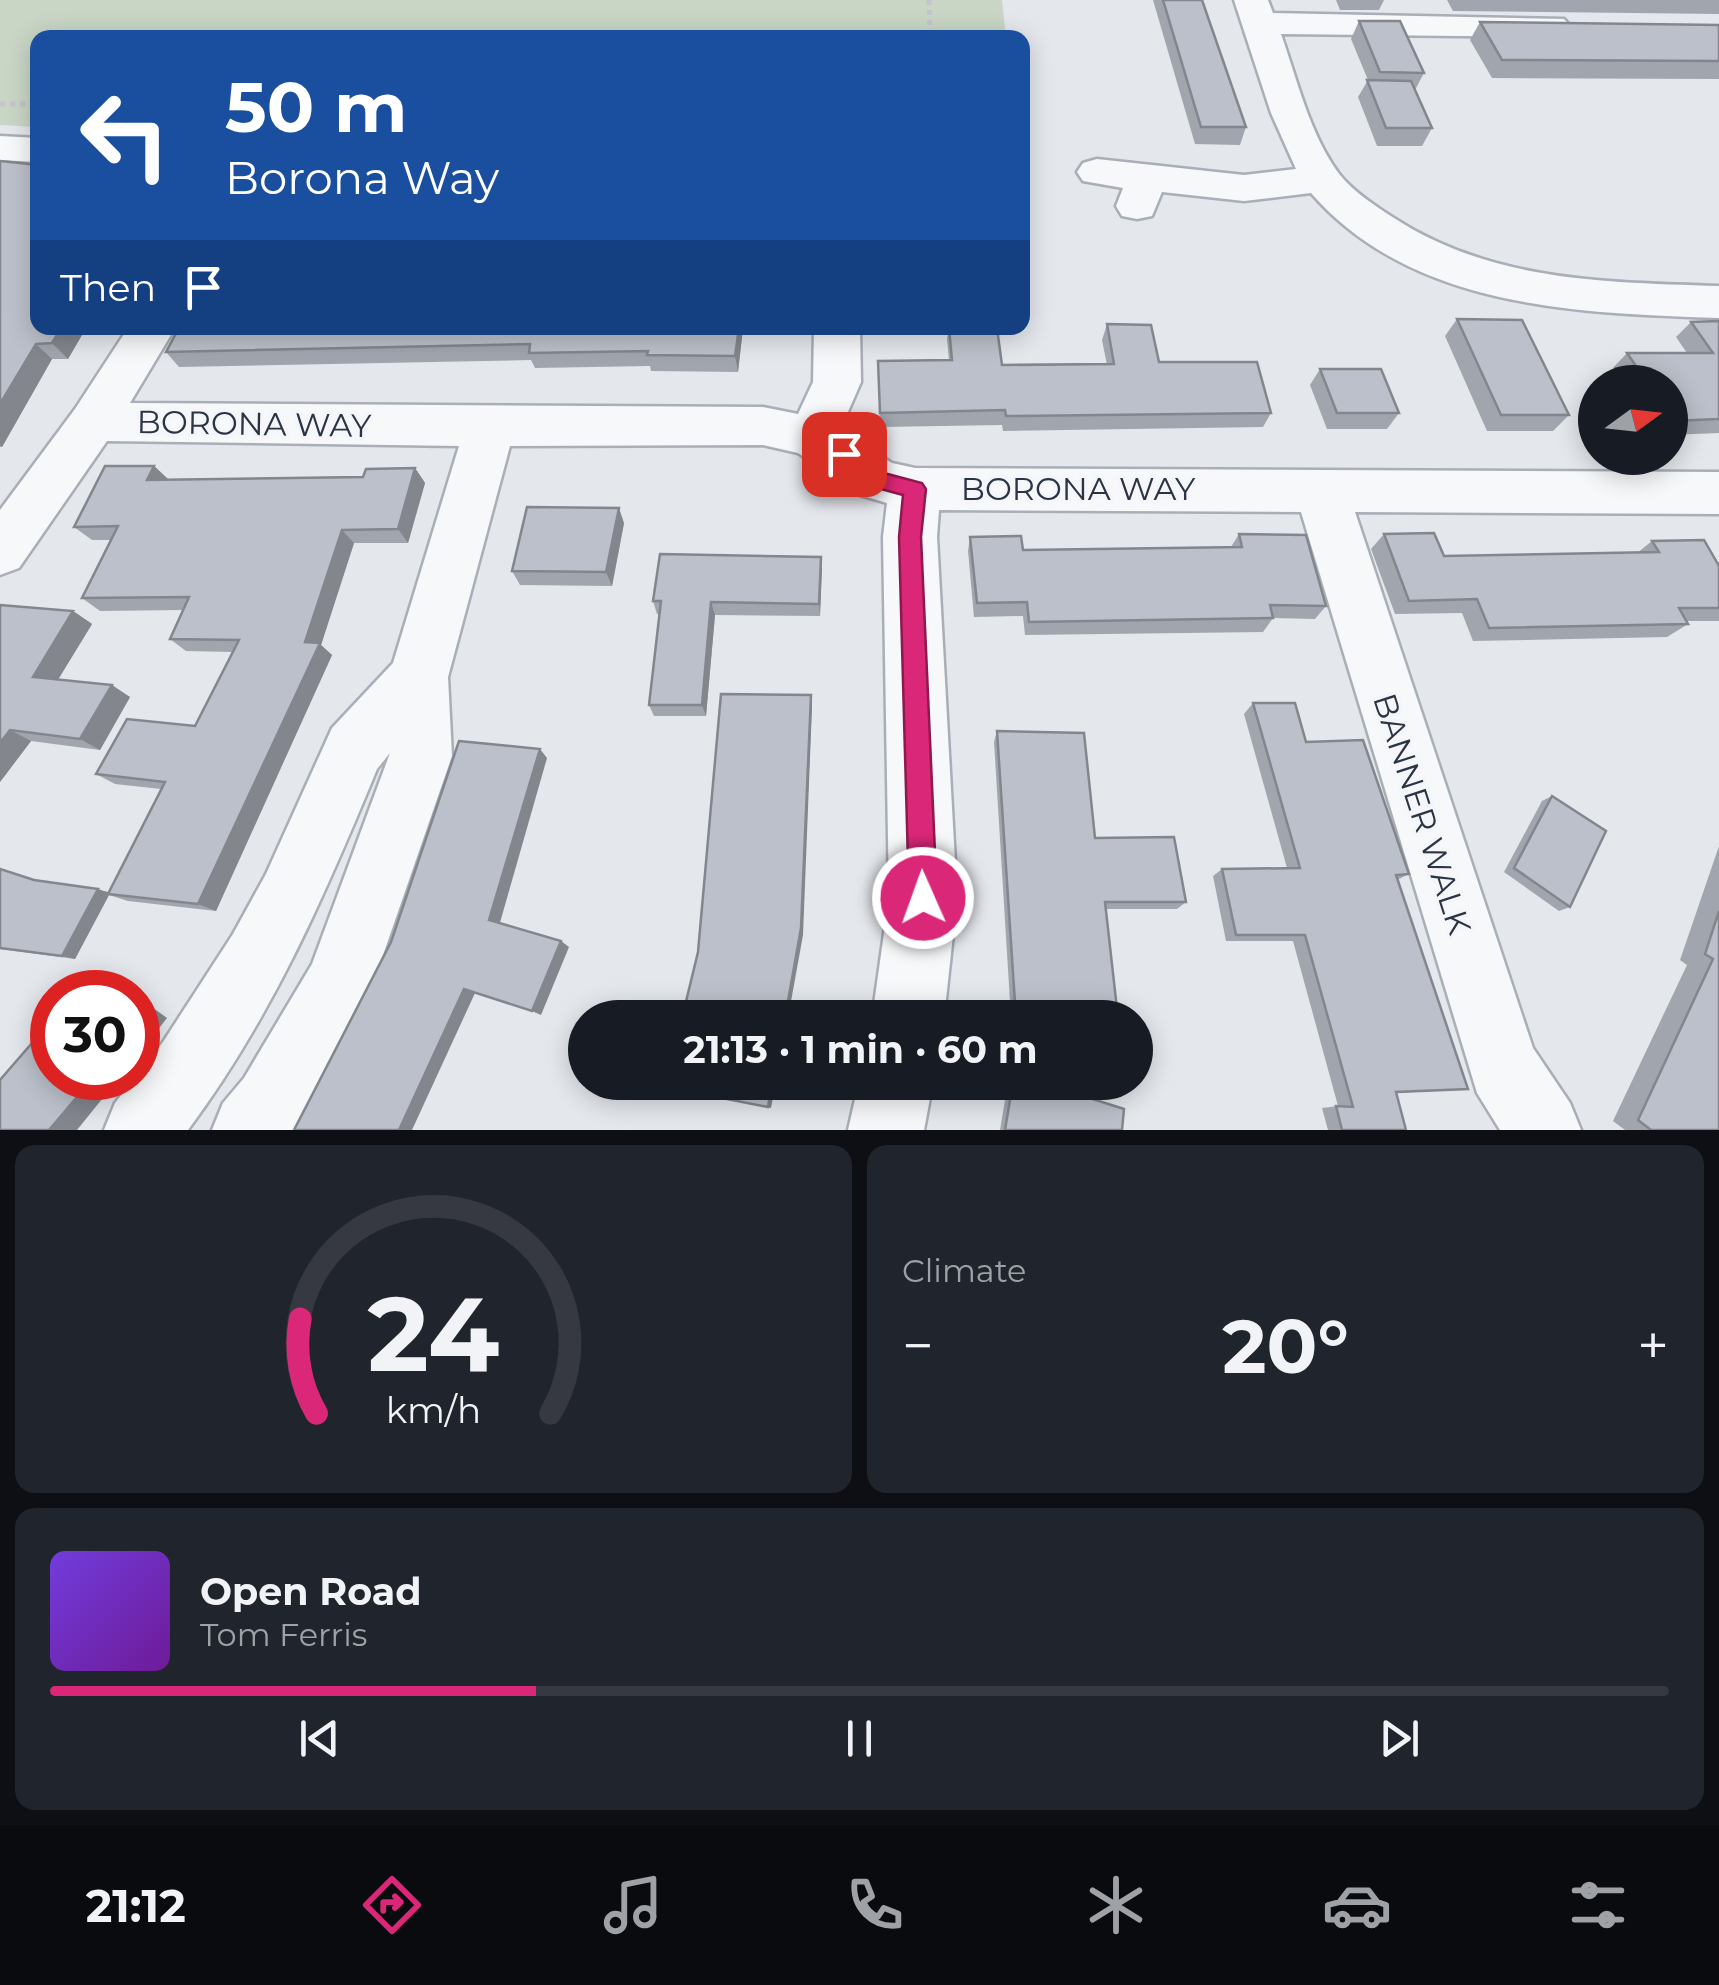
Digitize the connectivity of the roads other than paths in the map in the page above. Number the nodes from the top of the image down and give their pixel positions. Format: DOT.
graph roads {
  1 [pos="1255,12"];
  2 [pos="1579,26"];
  3 [pos="0,148"];
  4 [pos="30,150"];
  5 [pos="1097,172"];
  6 [pos="1322,180"];
  7 [pos="1719,302"];
  8 [pos="148,335"];
  9 [pos="837,335"];
  10 [pos="93,422"];
  11 [pos="490,427"];
  12 [pos="812,437"];
  13 [pos="915,489"];
  14 [pos="1322,490"];
  15 [pos="1719,493"];
  16 [pos="0,552"];
  17 [pos="418,677"];
  18 [pos="910,1000"];
  19 [pos="892,1100"];
  20 [pos="142,1130"];
  21 [pos="250,1130"];
  22 [pos="886,1130"];
  23 [pos="1542,1130"];
  1 -- 2 [label="street"];
  1 -- 6 [label="street"];
  3 -- 4 [label="street"];
  5 -- 6 [label="street"];
  6 -- 7 [label="street"];
  8 -- 10 [label="street"];
  9 -- 12 [label="street"];
  10 -- 11 [label="street, BORONA WAY"];
  10 -- 16 [label="street"];
  11 -- 12 [label="street, BORONA WAY"];
  11 -- 17 [label="street"];
  12 -- 13 [label="street, BORONA WAY"];
  13 -- 14 [label="street, BORONA WAY"];
  13 -- 18 [label="street"];
  14 -- 15 [label="street, BORONA WAY"];
  14 -- 23 [label="street, BANNER WALK"];
  17 -- 20 [label="street"];
  17 -- 21 [label="street"];
  19 -- 22 [label="street"];
}
